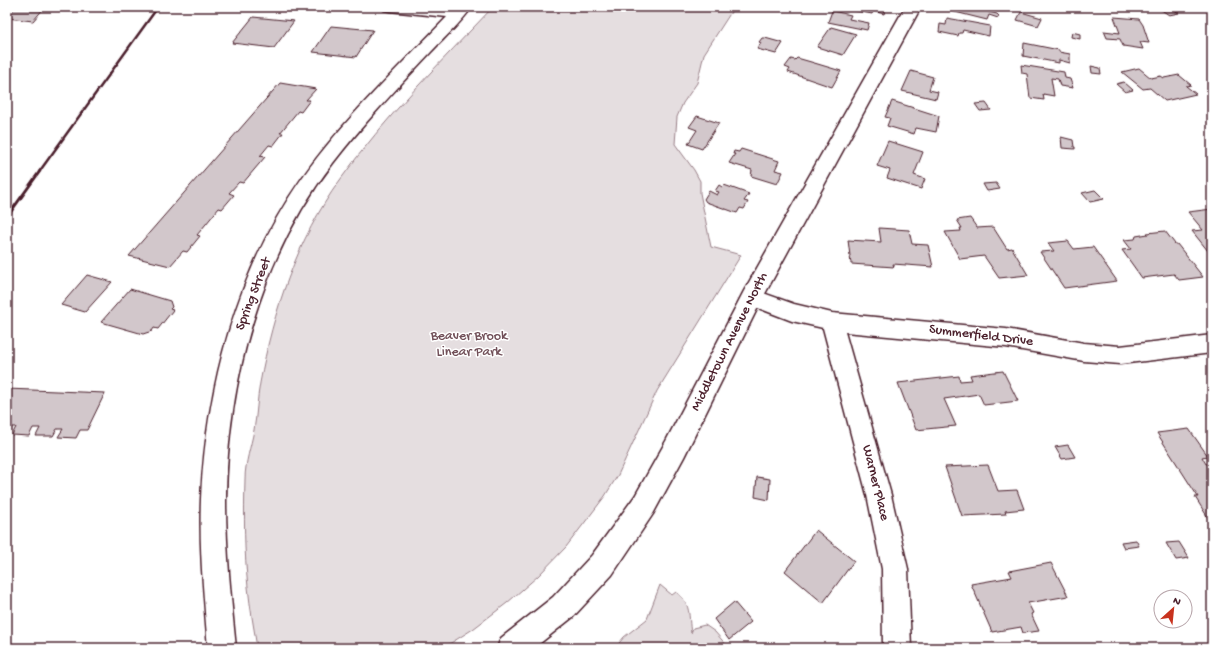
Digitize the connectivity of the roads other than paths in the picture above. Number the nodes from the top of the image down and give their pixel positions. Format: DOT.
graph roads {
  1 [pos="389,7"];
  2 [pos="913,7"];
  3 [pos="462,11"];
  4 [pos="752,297"];
  5 [pos="832,322"];
  6 [pos="1212,344"];
  7 [pos="222,648"];
  8 [pos="511,648"];
  9 [pos="897,648"];
  1 -- 3 [label="street"];
  2 -- 4 [label="street, Middletown Avenue North"];
  3 -- 7 [label="street, Spring Street"];
  4 -- 5 [label="street, Summerfield Drive"];
  4 -- 8 [label="street, Middletown Avenue North"];
  5 -- 6 [label="street, Summerfield Drive"];
  5 -- 9 [label="street, Warner Place"];
}
